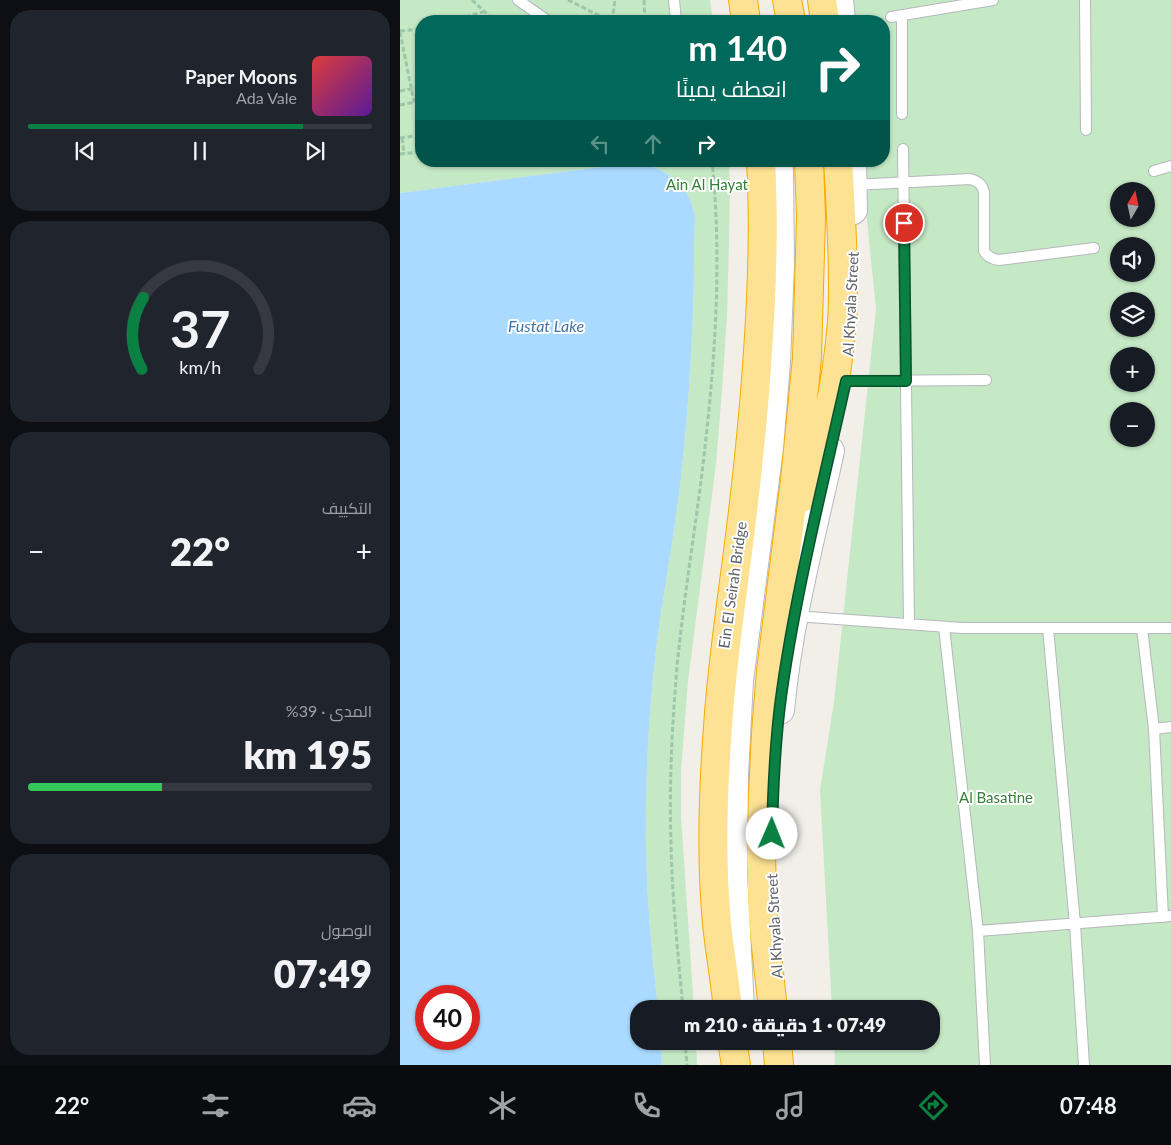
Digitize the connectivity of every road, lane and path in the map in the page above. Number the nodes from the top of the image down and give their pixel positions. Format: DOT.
graph roads {
  1 [pos="472,0"];
  2 [pos="518,0"];
  3 [pos="568,0"];
  4 [pos="615,0"];
  5 [pos="644,0"];
  6 [pos="674,0"];
  7 [pos="742,0"];
  8 [pos="755,0"];
  9 [pos="787,0"];
  10 [pos="822,0"];
  11 [pos="839,0"];
  12 [pos="993,0"];
  13 [pos="1084,0"];
  14 [pos="483,12"];
  15 [pos="472,15"];
  16 [pos="487,15"];
  17 [pos="539,15"];
  18 [pos="598,15"];
  19 [pos="614,15"];
  20 [pos="645,15"];
  21 [pos="675,15"];
  22 [pos="745,15"];
  23 [pos="757,15"];
  24 [pos="790,15"];
  25 [pos="824,15"];
  26 [pos="841,15"];
  27 [pos="902,15"];
  28 [pos="891,17"];
  29 [pos="415,30"];
  30 [pos="400,31"];
  31 [pos="415,88"];
  32 [pos="412,89"];
  33 [pos="400,91"];
  34 [pos="414,102"];
  35 [pos="400,105"];
  36 [pos="902,114"];
  37 [pos="1086,130"];
  38 [pos="415,136"];
  39 [pos="401,138"];
  40 [pos="903,150"];
  41 [pos="415,153"];
  42 [pos="402,154"];
  43 [pos="1171,166"];
  44 [pos="712,167"];
  45 [pos="760,167"];
  46 [pos="778,167"];
  47 [pos="809,167"];
  48 [pos="838,167"];
  49 [pos="1154,171"];
  50 [pos="852,173"];
  51 [pos="904,184"];
  52 [pos="1094,248"];
  53 [pos="986,380"];
  54 [pos="846,381"];
  55 [pos="906,381"];
  56 [pos="786,545"];
  57 [pos="794,616"];
  58 [pos="909,624"];
  59 [pos="944,627"];
  60 [pos="1048,628"];
  61 [pos="1142,628"];
  62 [pos="1171,628"];
  63 [pos="1171,727"];
  64 [pos="1154,729"];
  65 [pos="1167,917"];
  66 [pos="1075,924"];
  67 [pos="978,931"];
  68 [pos="682,1000"];
  69 [pos="727,1000"];
  70 [pos="740,1000"];
  71 [pos="772,1000"];
  72 [pos="779,1000"];
  73 [pos="686,1050"];
  74 [pos="734,1050"];
  75 [pos="742,1050"];
  76 [pos="778,1050"];
  77 [pos="783,1050"];
  78 [pos="687,1065"];
  79 [pos="736,1065"];
  80 [pos="743,1065"];
  81 [pos="780,1065"];
  82 [pos="784,1065"];
  83 [pos="985,1065"];
  84 [pos="1084,1065"];
  1 -- 14 [label="path"];
  2 -- 17 [label="lane"];
  3 -- 18 [label="path"];
  4 -- 19 [label="path"];
  5 -- 20 [label="path"];
  6 -- 21 [label="lane"];
  7 -- 22 [label="highway"];
  8 -- 23 [label="street"];
  9 -- 24 [label="highway"];
  10 -- 25 [label="highway"];
  11 -- 26 [label="street"];
  12 -- 27 [label="lane"];
  13 -- 37 [label="lane"];
  14 -- 15 [label="path"];
  14 -- 16 [label="path"];
  27 -- 28 [label="lane"];
  27 -- 36 [label="lane"];
  29 -- 30 [label="path"];
  30 -- 32 [label="path"];
  31 -- 32 [label="path"];
  32 -- 33 [label="path"];
  32 -- 34 [label="path"];
  34 -- 35 [label="path"];
  38 -- 39 [label="path"];
  39 -- 42 [label="path"];
  40 -- 51 [label="lane"];
  41 -- 42 [label="path"];
  43 -- 49 [label="lane"];
  44 -- 68 [label="path"];
  45 -- 69 [label="highway, Ein El Seirah Bridge"];
  46 -- 70 [label="street"];
  47 -- 56 [label="highway"];
  48 -- 56 [label="highway"];
  50 -- 51 [label="lane"];
  50 -- 54 [label="street, Al Khyala Street"];
  51 -- 52 [label="lane"];
  51 -- 55 [label="lane"];
  53 -- 55 [label="lane"];
  54 -- 55 [label="lane"];
  54 -- 57 [label="street, Al Khyala Street"];
  55 -- 58 [label="lane"];
  56 -- 71 [label="highway"];
  57 -- 58 [label="lane"];
  57 -- 72 [label="street, Al Khyala Street"];
  58 -- 59 [label="lane"];
  59 -- 60 [label="lane"];
  59 -- 67 [label="lane"];
  60 -- 61 [label="lane"];
  60 -- 66 [label="lane"];
  61 -- 62 [label="lane"];
  61 -- 64 [label="lane"];
  63 -- 64 [label="lane"];
  64 -- 65 [label="lane"];
  65 -- 66 [label="lane"];
  66 -- 67 [label="lane"];
  66 -- 84 [label="lane"];
  67 -- 83 [label="lane"];
  73 -- 78 [label="path"];
  74 -- 79 [label="highway"];
  75 -- 80 [label="street"];
  76 -- 81 [label="highway"];
  77 -- 82 [label="street"];
}
